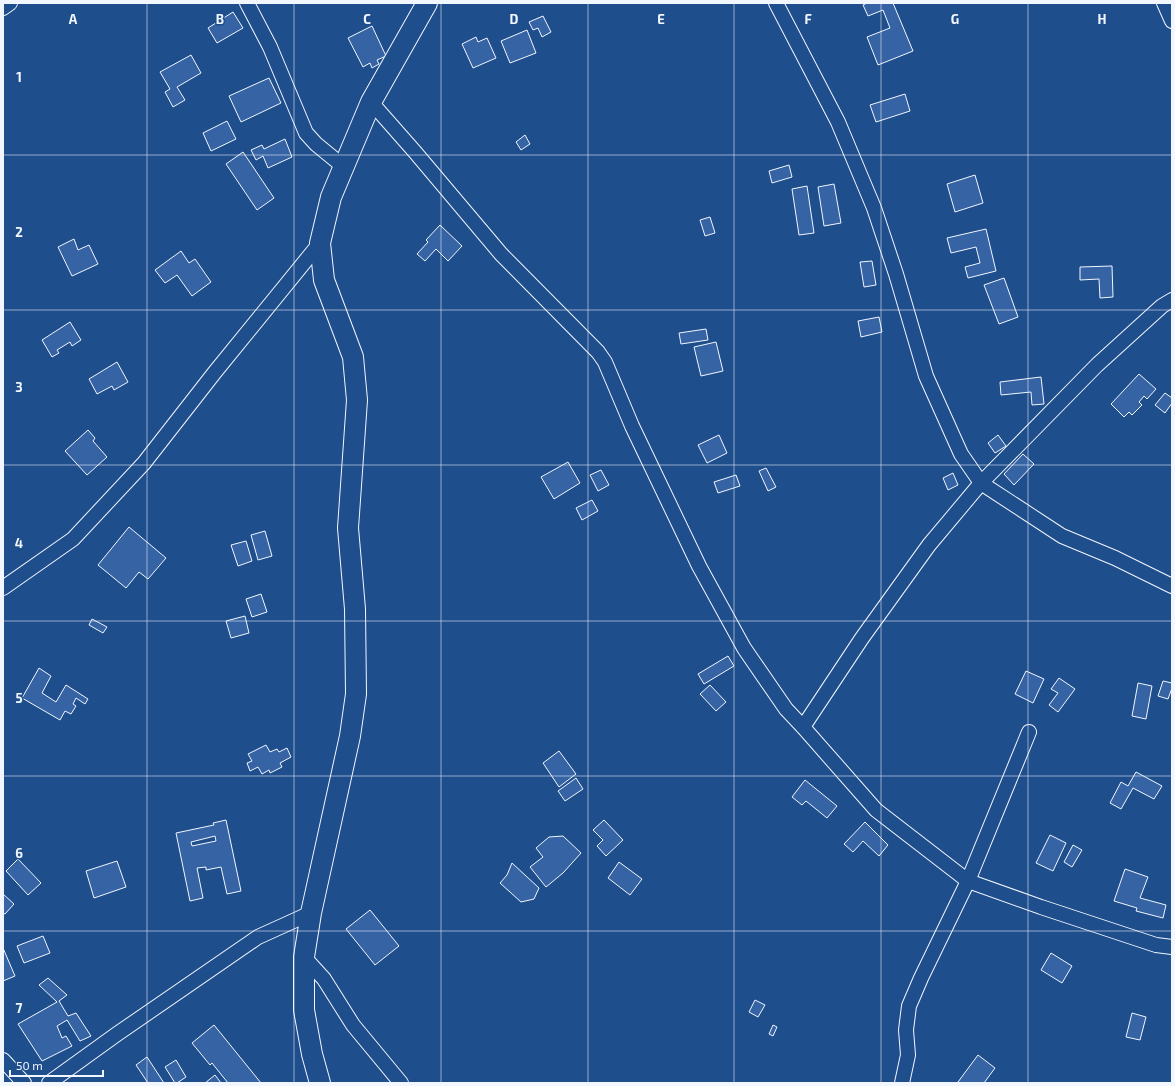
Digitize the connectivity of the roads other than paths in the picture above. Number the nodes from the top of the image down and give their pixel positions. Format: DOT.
graph roads {
  1 [pos="10,3"];
  2 [pos="247,3"];
  3 [pos="427,3"];
  4 [pos="776,3"];
  5 [pos="1164,3"];
  6 [pos="3,8"];
  7 [pos="1172,21"];
  8 [pos="371,102"];
  9 [pos="344,167"];
  10 [pos="320,243"];
  11 [pos="1172,300"];
  12 [pos="981,483"];
  13 [pos="1172,586"];
  14 [pos="3,588"];
  15 [pos="803,727"];
  16 [pos="1029,732"];
  17 [pos="968,880"];
  18 [pos="311,912"];
  19 [pos="1172,947"];
  20 [pos="304,957"];
  21 [pos="3,1060"];
  22 [pos="24,1083"];
  23 [pos="49,1083"];
  24 [pos="320,1083"];
  25 [pos="401,1083"];
  26 [pos="902,1083"];
  1 -- 6 [label="street"];
  2 -- 9 [label="street"];
  3 -- 8 [label="highway"];
  4 -- 12 [label="street"];
  5 -- 7 [label="street"];
  8 -- 9 [label="highway"];
  8 -- 15 [label="street"];
  9 -- 10 [label="highway"];
  10 -- 14 [label="street"];
  10 -- 18 [label="highway"];
  11 -- 12 [label="street"];
  12 -- 13 [label="street"];
  12 -- 15 [label="street"];
  15 -- 17 [label="street"];
  16 -- 17 [label="street"];
  17 -- 19 [label="street"];
  17 -- 26 [label="street"];
  18 -- 20 [label="highway"];
  18 -- 23 [label="street"];
  20 -- 24 [label="highway"];
  20 -- 25 [label="street"];
  21 -- 22 [label="street"];
}
